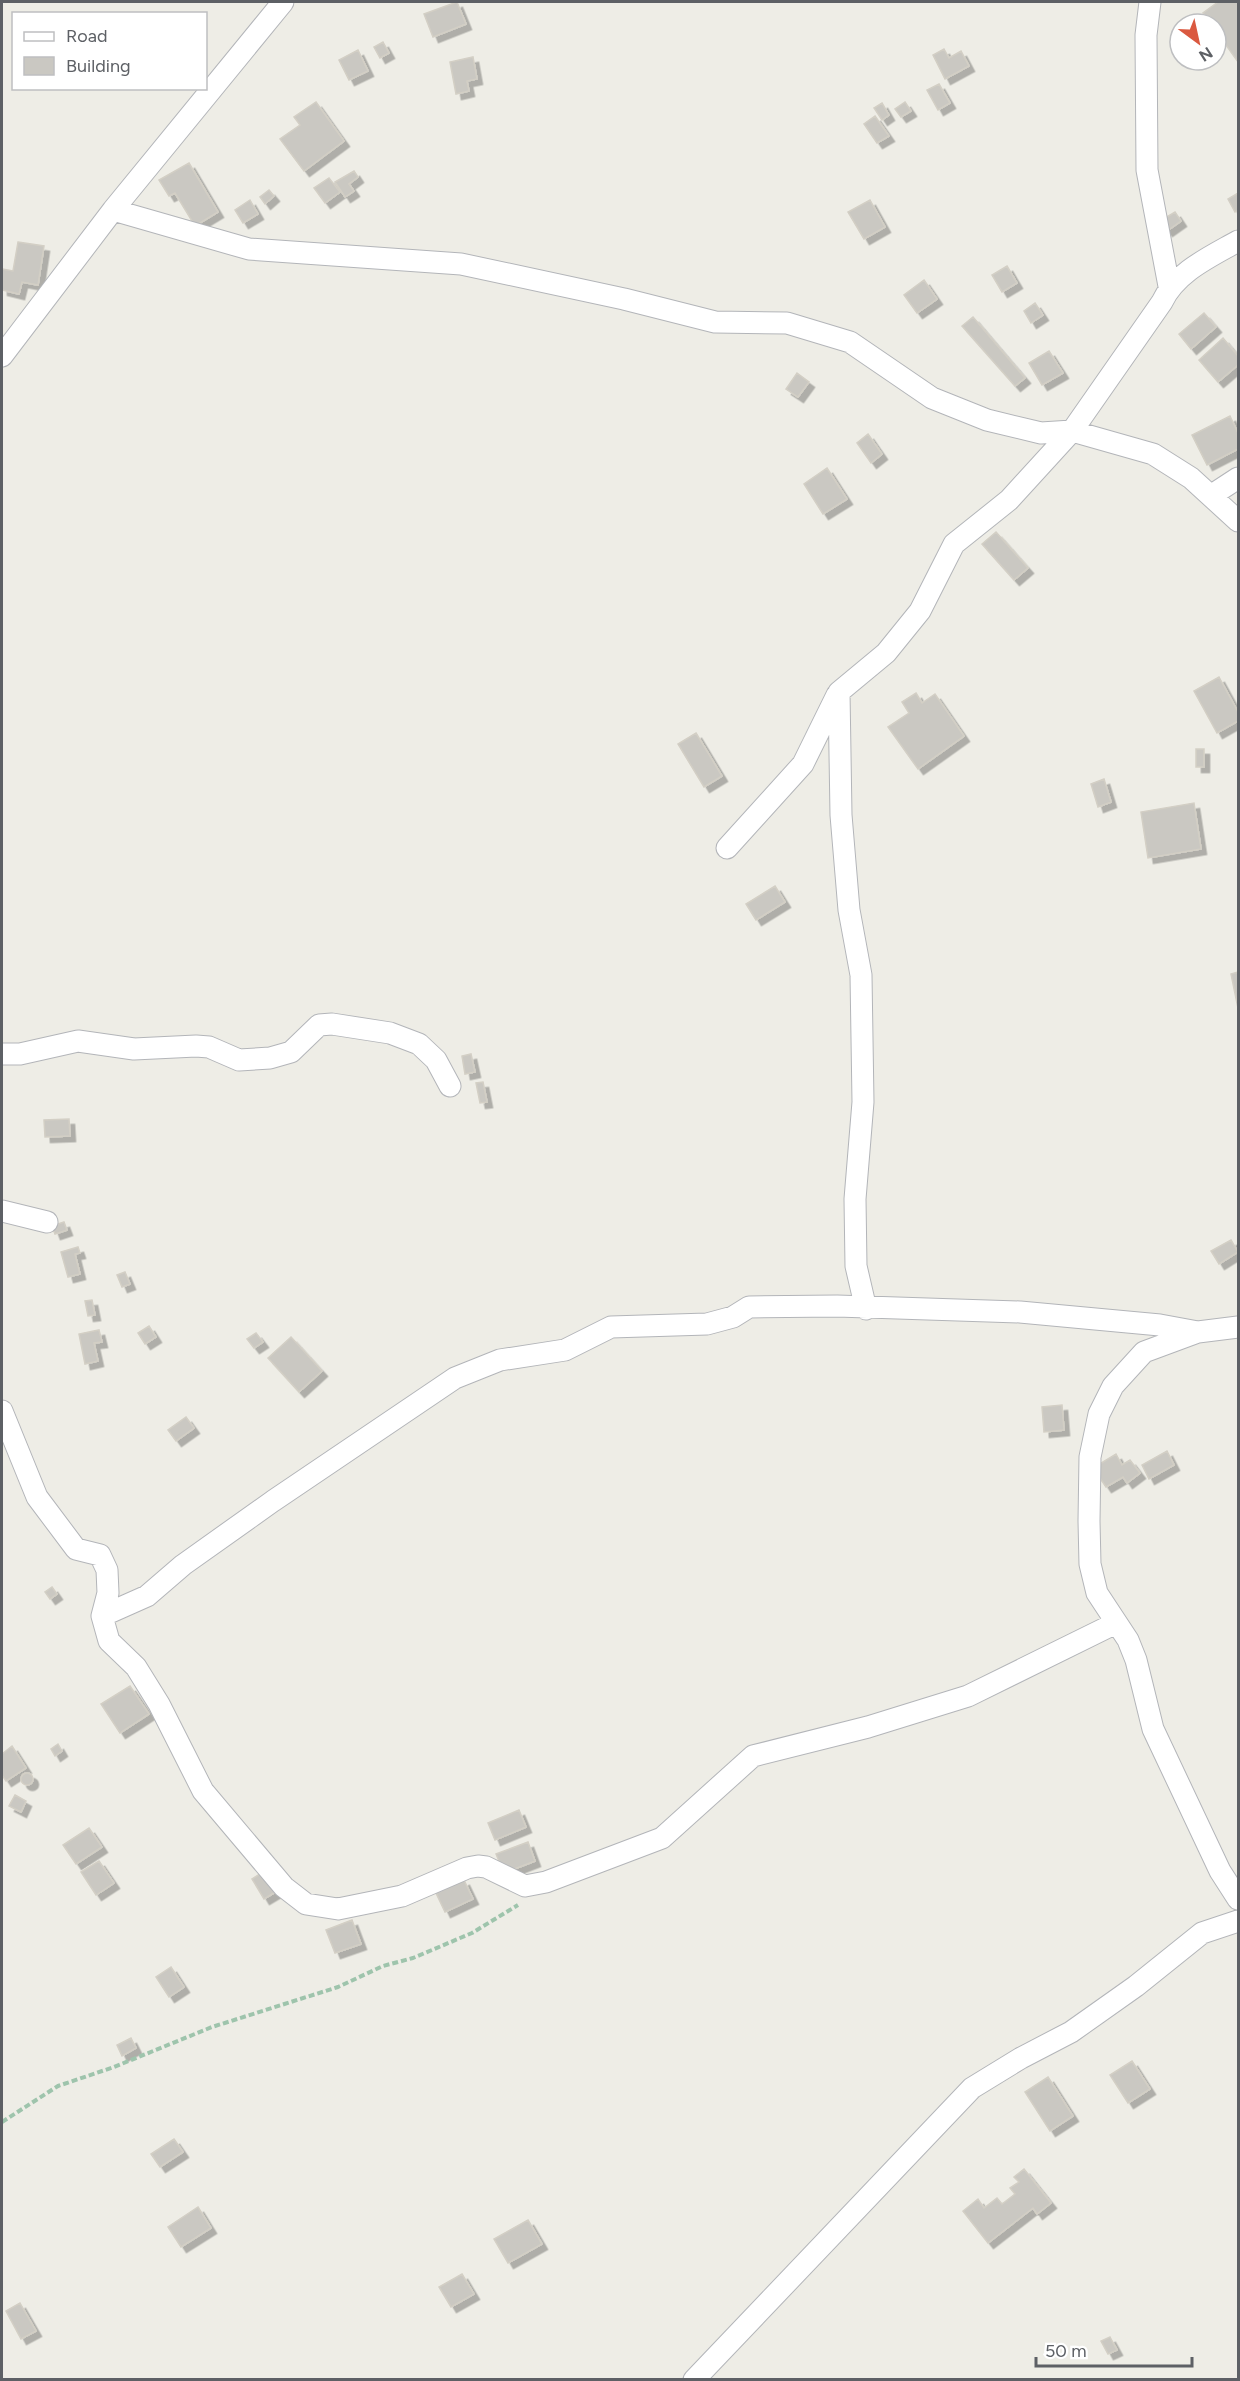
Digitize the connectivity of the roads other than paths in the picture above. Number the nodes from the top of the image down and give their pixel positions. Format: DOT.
graph roads {
  1 [pos="283,2"];
  2 [pos="1150,2"];
  3 [pos="113,210"];
  4 [pos="1239,241"];
  5 [pos="1169,286"];
  6 [pos="2,356"];
  7 [pos="1072,431"];
  8 [pos="1239,478"];
  9 [pos="1212,495"];
  10 [pos="1239,520"];
  11 [pos="838,692"];
  12 [pos="727,848"];
  13 [pos="2,1054"];
  14 [pos="450,1086"];
  15 [pos="2,1211"];
  16 [pos="47,1222"];
  17 [pos="866,1309"];
  18 [pos="1239,1327"];
  19 [pos="1198,1332"];
  20 [pos="2,1411"];
  21 [pos="102,1616"];
  22 [pos="1116,1623"];
  23 [pos="1239,1899"];
  24 [pos="1239,1921"];
  25 [pos="694,2379"];
  1 -- 3 [label="street"];
  2 -- 5 [label="street"];
  3 -- 6 [label="street"];
  3 -- 7 [label="street"];
  4 -- 5 [label="street"];
  5 -- 7 [label="street"];
  7 -- 9 [label="street"];
  7 -- 11 [label="street"];
  8 -- 9 [label="street"];
  9 -- 10 [label="street"];
  11 -- 12 [label="street"];
  11 -- 17 [label="street"];
  13 -- 14 [label="street"];
  15 -- 16 [label="street"];
  17 -- 19 [label="street"];
  17 -- 21 [label="street"];
  18 -- 19 [label="street"];
  19 -- 22 [label="street"];
  20 -- 21 [label="street"];
  21 -- 22 [label="street"];
  22 -- 23 [label="street"];
  24 -- 25 [label="street"];
}
